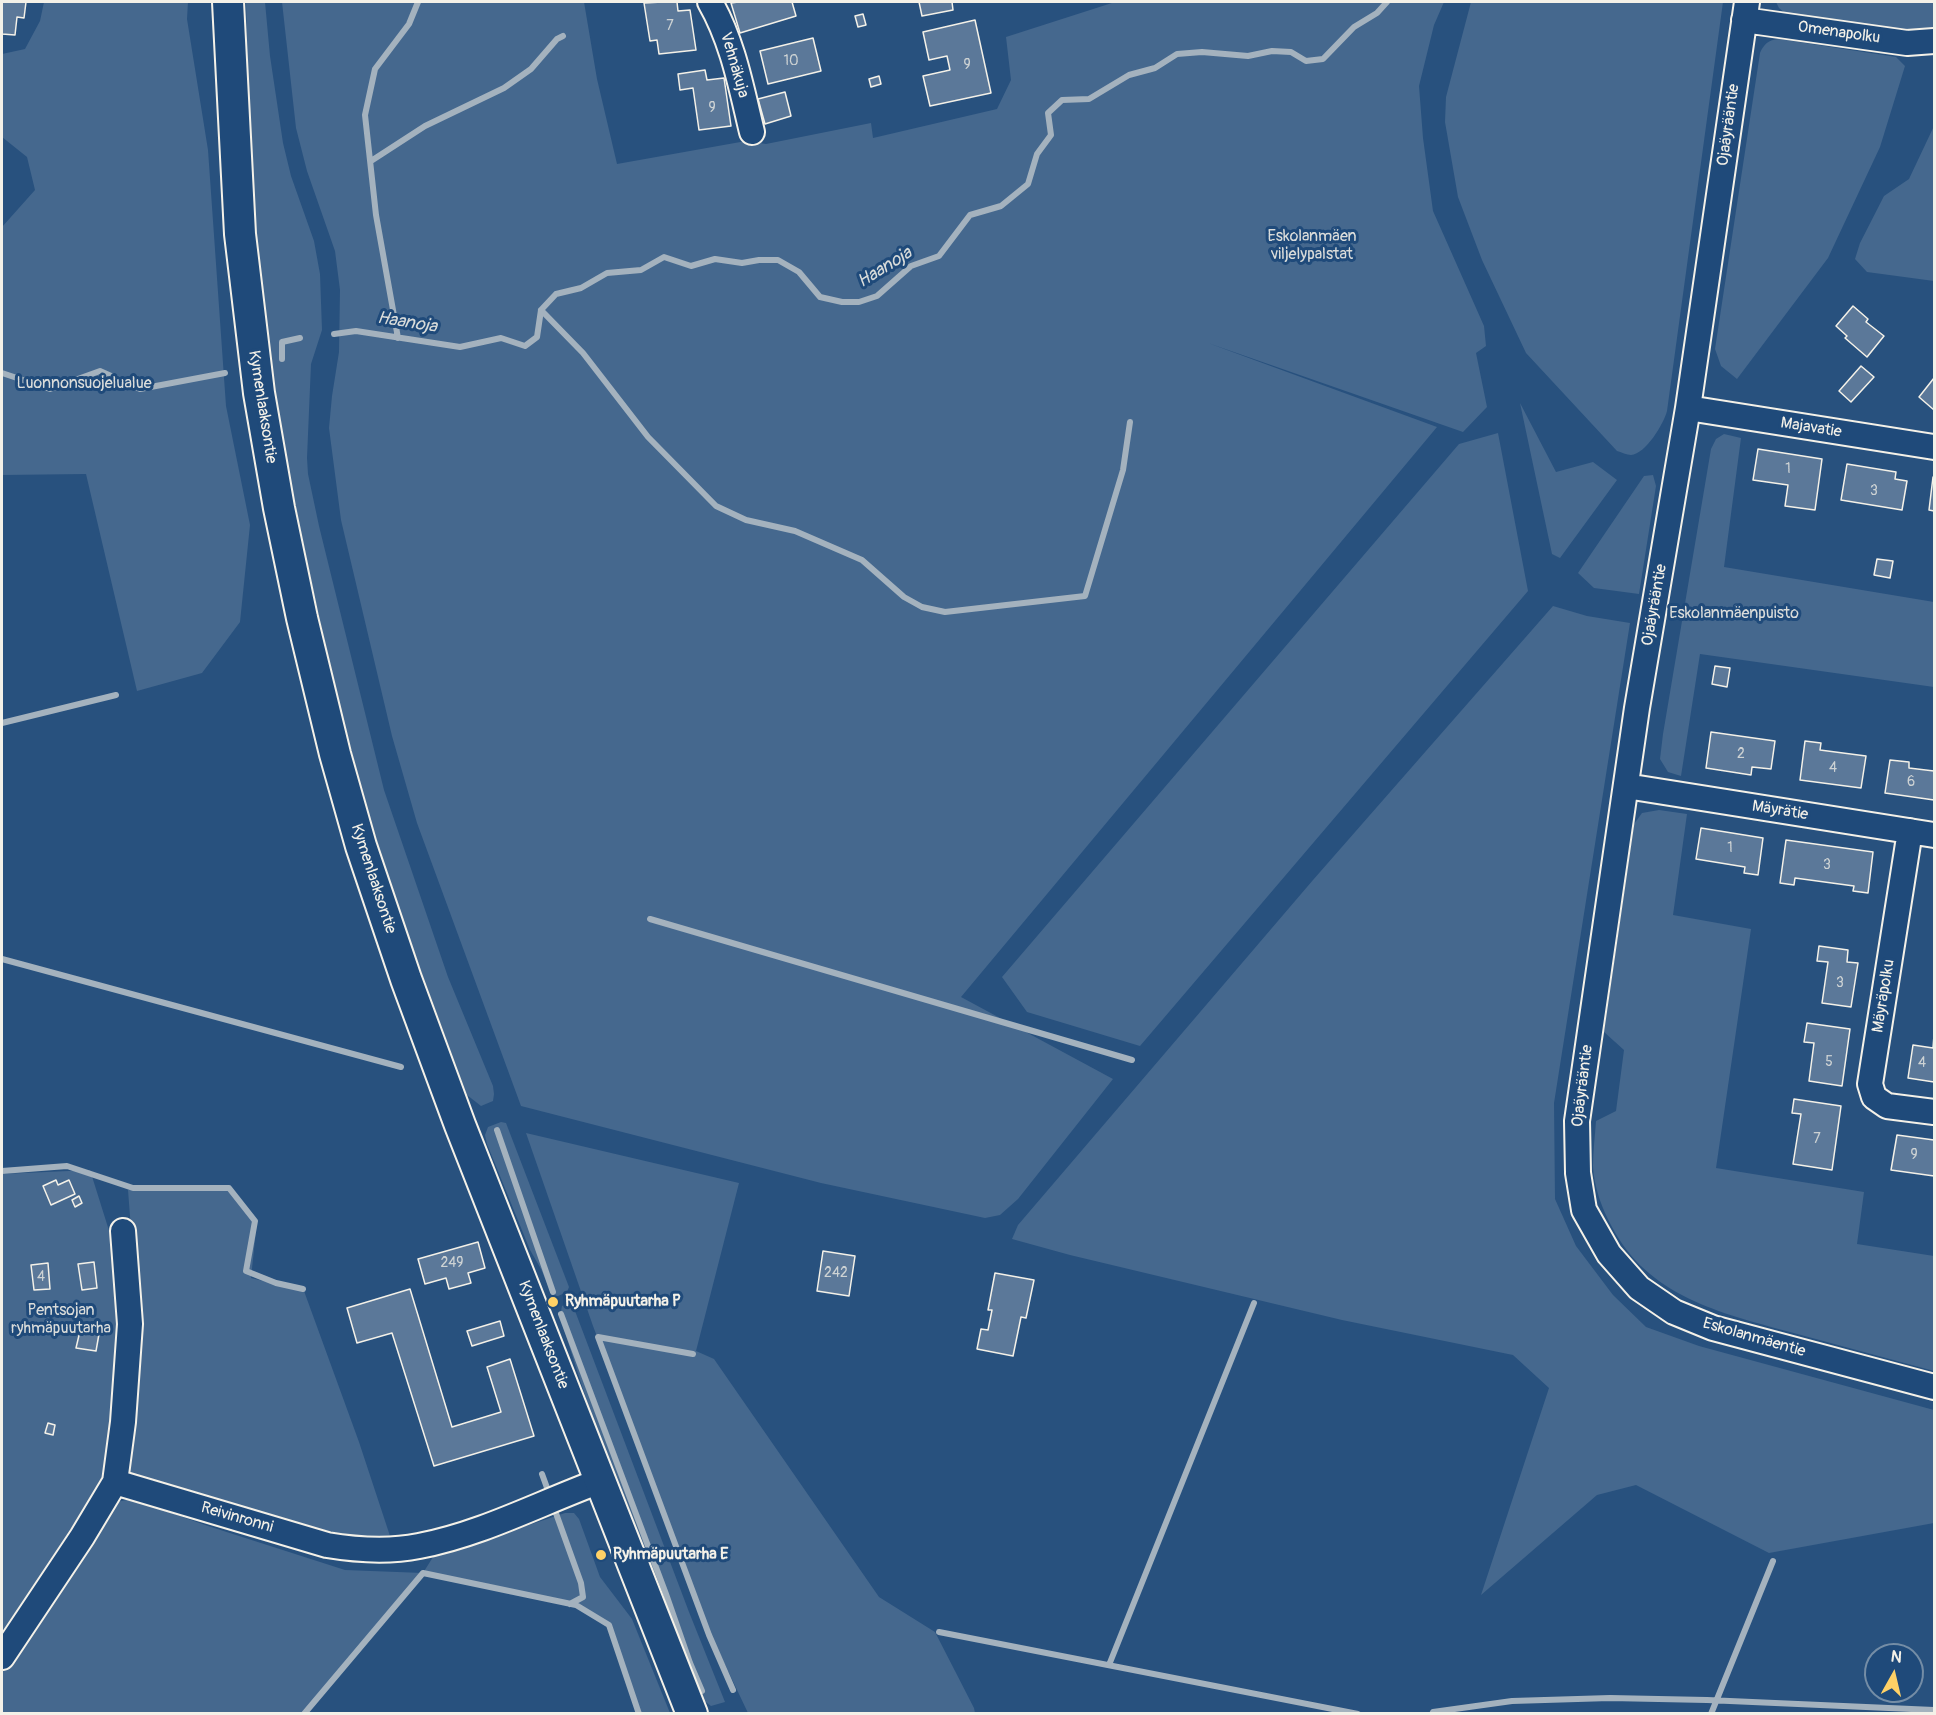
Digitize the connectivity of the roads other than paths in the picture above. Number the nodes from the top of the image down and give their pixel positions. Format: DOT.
graph roads {
  1 [pos="228,2"];
  2 [pos="710,2"];
  3 [pos="1745,11"];
  4 [pos="1935,41"];
  5 [pos="752,132"];
  6 [pos="1688,408"];
  7 [pos="1935,447"];
  8 [pos="1626,786"];
  9 [pos="1910,831"];
  10 [pos="1935,835"];
  11 [pos="1935,1112"];
  12 [pos="1584,1210"];
  13 [pos="123,1232"];
  14 [pos="1935,1387"];
  15 [pos="600,1481"];
  16 [pos="115,1482"];
  17 [pos="2,1657"];
  18 [pos="692,1713"];
  1 -- 15 [label="main road, Kymenlaaksontie"];
  2 -- 5 [label="street, Vehnäkuja"];
  3 -- 4 [label="street, Omenapolku"];
  3 -- 6 [label="street, Ojaäyrääntie"];
  6 -- 7 [label="street, Majavatie"];
  6 -- 8 [label="street, Ojaäyrääntie"];
  8 -- 9 [label="street, Mäyrätie"];
  8 -- 12 [label="street, Ojaäyrääntie"];
  9 -- 10 [label="street, Mäyrätie"];
  9 -- 11 [label="street, Mäyräpolku"];
  12 -- 14 [label="street, Eskolanmäentie"];
  13 -- 16 [label="street"];
  15 -- 16 [label="street, Reivinronni"];
  15 -- 18 [label="main road, Kymenlaaksontie"];
  16 -- 17 [label="street"];
}
